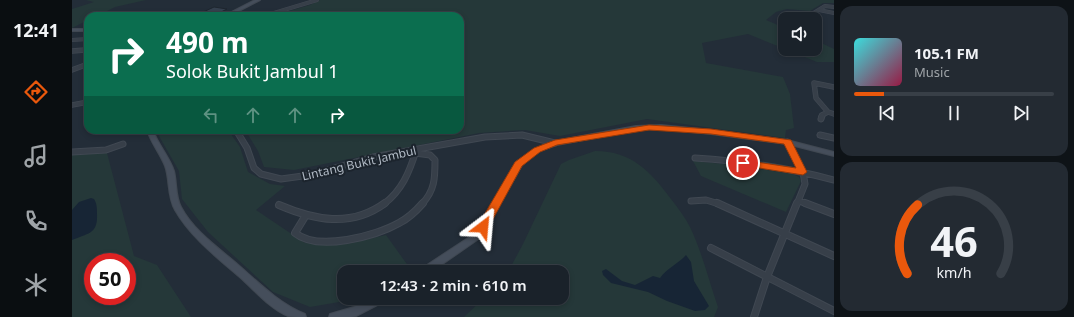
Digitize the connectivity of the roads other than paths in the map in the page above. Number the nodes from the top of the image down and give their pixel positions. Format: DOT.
graph roads {
  1 [pos="317,0"];
  2 [pos="256,1"];
  3 [pos="834,7"];
  4 [pos="819,10"];
  5 [pos="233,12"];
  6 [pos="277,12"];
  7 [pos="816,12"];
  8 [pos="834,13"];
  9 [pos="72,30"];
  10 [pos="84,30"];
  11 [pos="84,39"];
  12 [pos="72,40"];
  13 [pos="84,50"];
  14 [pos="72,51"];
  15 [pos="84,66"];
  16 [pos="72,70"];
  17 [pos="834,87"];
  18 [pos="84,103"];
  19 [pos="72,105"];
  20 [pos="828,112"];
  21 [pos="834,114"];
  22 [pos="821,119"];
  23 [pos="151,134"];
  24 [pos="238,134"];
  25 [pos="820,135"];
  26 [pos="834,138"];
  27 [pos="788,142"];
  28 [pos="555,143"];
  29 [pos="124,144"];
  30 [pos="416,151"];
  31 [pos="72,152"];
  32 [pos="834,154"];
  33 [pos="695,158"];
  34 [pos="803,172"];
  35 [pos="834,180"];
  36 [pos="799,200"];
  37 [pos="692,201"];
  38 [pos="279,205"];
  39 [pos="834,214"];
  40 [pos="306,215"];
  41 [pos="785,234"];
  42 [pos="711,248"];
  43 [pos="834,256"];
  44 [pos="434,265"];
  45 [pos="767,277"];
  46 [pos="368,305"];
  47 [pos="834,311"];
  48 [pos="301,317"];
  49 [pos="334,317"];
  50 [pos="754,317"];
  1 -- 6 [label="street"];
  2 -- 5 [label="main road"];
  3 -- 4 [label="street"];
  4 -- 7 [label="street"];
  4 -- 8 [label="street"];
  9 -- 10 [label="main road"];
  11 -- 12 [label="street"];
  13 -- 14 [label="street"];
  15 -- 16 [label="street"];
  17 -- 20 [label="street"];
  18 -- 19 [label="street"];
  20 -- 21 [label="street"];
  20 -- 22 [label="street"];
  23 -- 48 [label="main road"];
  24 -- 30 [label="street, Lintang Bukit Jambul"];
  25 -- 26 [label="street"];
  27 -- 28 [label="main road"];
  27 -- 32 [label="main road"];
  27 -- 34 [label="street"];
  28 -- 30 [label="street, Lintang Bukit Jambul"];
  28 -- 44 [label="main road"];
  29 -- 31 [label="street"];
  30 -- 40 [label="street"];
  30 -- 40 [label="street"];
  33 -- 34 [label="street"];
  34 -- 35 [label="street"];
  34 -- 36 [label="street"];
  36 -- 39 [label="street"];
  36 -- 41 [label="street"];
  37 -- 41 [label="street"];
  38 -- 40 [label="street"];
  41 -- 43 [label="street"];
  41 -- 45 [label="street"];
  42 -- 45 [label="street"];
  45 -- 47 [label="street"];
  45 -- 50 [label="street"];
  46 -- 49 [label="main road"];
}
